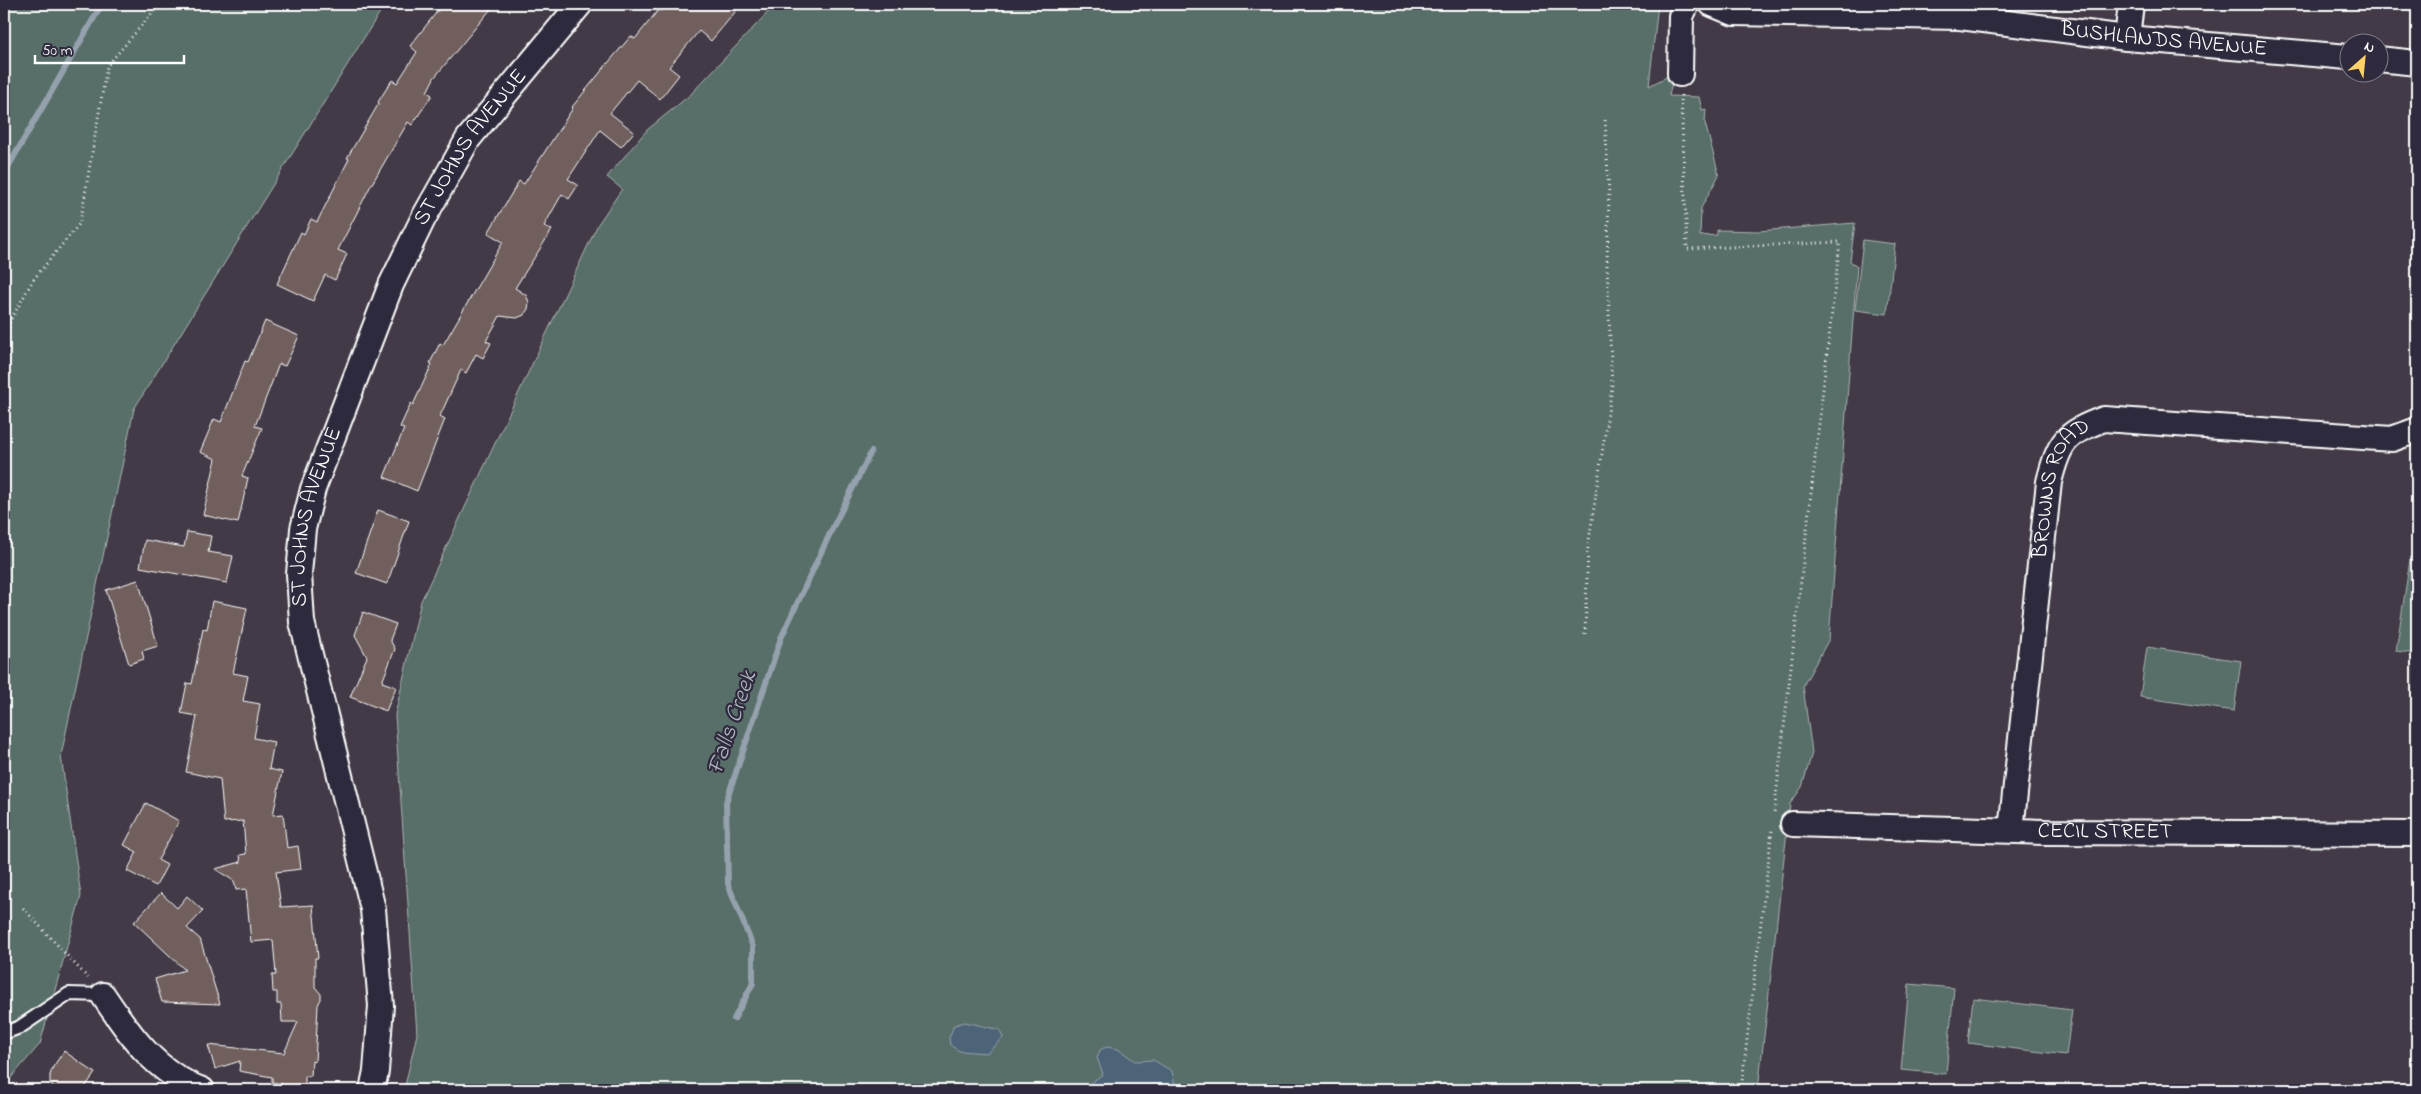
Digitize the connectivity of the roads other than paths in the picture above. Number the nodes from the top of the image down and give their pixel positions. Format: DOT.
graph roads {
  1 [pos="580,4"];
  2 [pos="1687,4"];
  3 [pos="1712,4"];
  4 [pos="2131,4"];
  5 [pos="2127,38"];
  6 [pos="2338,56"];
  7 [pos="2388,61"];
  8 [pos="2417,63"];
  9 [pos="1680,74"];
  10 [pos="2417,430"];
  11 [pos="1783,824"];
  12 [pos="2011,830"];
  13 [pos="2417,834"];
  14 [pos="104,995"];
  15 [pos="4,1032"];
  16 [pos="202,1090"];
  17 [pos="372,1090"];
  1 -- 17 [label="street, ST JOHNS AVENUE"];
  2 -- 9 [label="street"];
  3 -- 5 [label="street, BUSHLANDS AVENUE"];
  4 -- 5 [label="street"];
  5 -- 6 [label="street, BUSHLANDS AVENUE"];
  7 -- 8 [label="street"];
  10 -- 12 [label="street, BROWNS ROAD"];
  11 -- 12 [label="street, CECIL STREET"];
  12 -- 13 [label="street, CECIL STREET"];
  14 -- 15 [label="lane"];
  14 -- 16 [label="street"];
}
